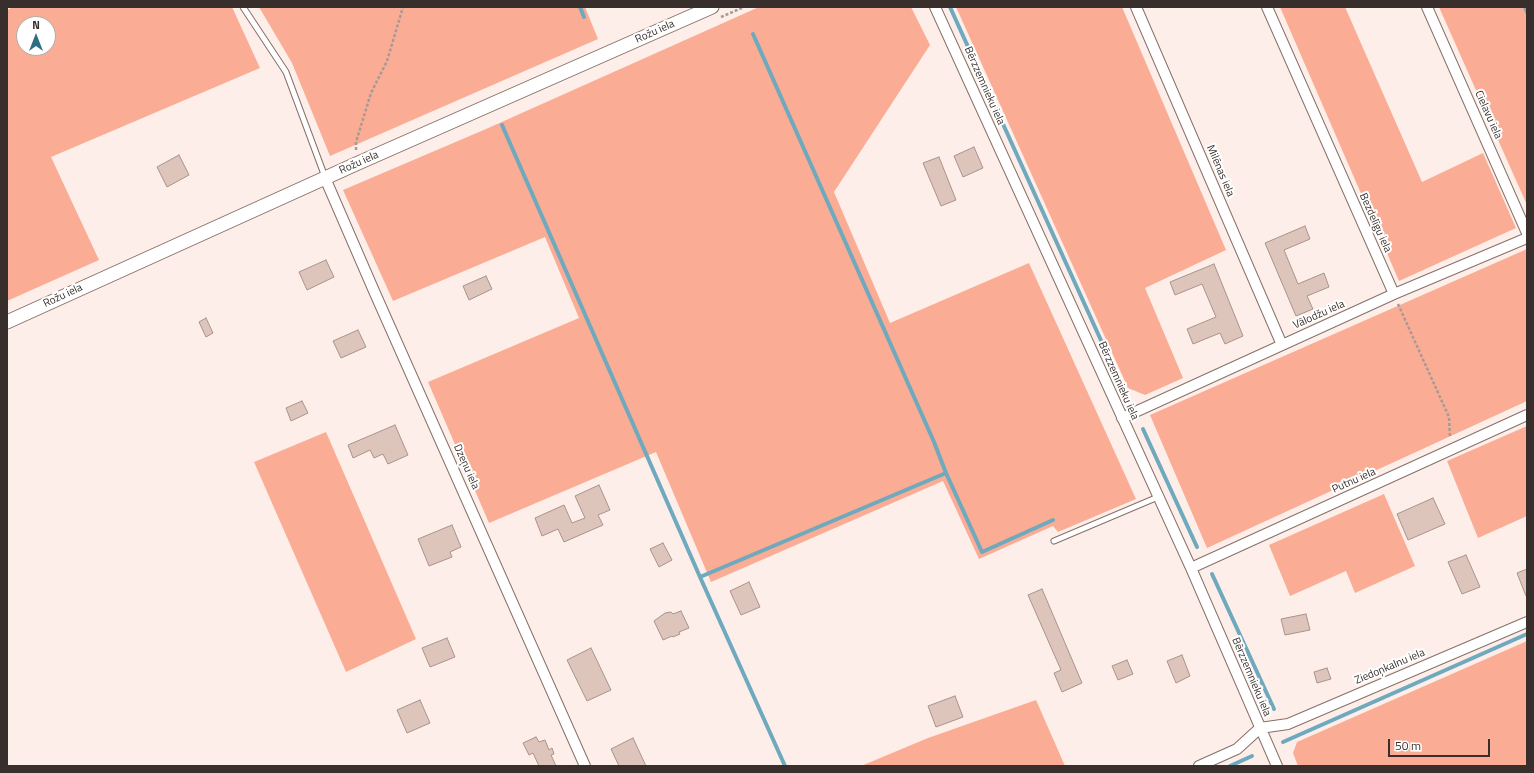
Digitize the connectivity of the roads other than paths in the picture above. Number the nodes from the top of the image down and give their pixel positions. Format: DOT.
graph roads {
  1 [pos="243,7"];
  2 [pos="712,7"];
  3 [pos="935,7"];
  4 [pos="1136,7"];
  5 [pos="1267,7"];
  6 [pos="1427,7"];
  7 [pos="325,178"];
  8 [pos="1527,234"];
  9 [pos="1527,238"];
  10 [pos="1394,294"];
  11 [pos="7,322"];
  12 [pos="1282,345"];
  13 [pos="1527,415"];
  14 [pos="1122,418"];
  15 [pos="1158,497"];
  16 [pos="1054,541"];
  17 [pos="1191,568"];
  18 [pos="1527,622"];
  19 [pos="1260,728"];
  20 [pos="585,766"];
  21 [pos="1199,766"];
  22 [pos="1277,766"];
  1 -- 7 [label="lane"];
  2 -- 7 [label="street, Rožu iela"];
  3 -- 14 [label="street, Bērzzemnieku iela"];
  4 -- 12 [label="street, Milēnas iela"];
  5 -- 10 [label="street, Bezdelīgu iela"];
  6 -- 8 [label="street, Cielavu iela"];
  7 -- 11 [label="street, Rožu iela"];
  7 -- 20 [label="street, Dzeņu iela"];
  9 -- 10 [label="street, Vālodžu iela"];
  10 -- 12 [label="street, Vālodžu iela"];
  12 -- 14 [label="street, Vālodžu iela"];
  13 -- 17 [label="street, Putnu iela"];
  14 -- 15 [label="street, Bērzzemnieku iela"];
  15 -- 16 [label="lane"];
  15 -- 17 [label="street, Bērzzemnieku iela"];
  17 -- 19 [label="street, Bērzzemnieku iela"];
  18 -- 19 [label="street, Ziedoņkalnu iela"];
  19 -- 21 [label="street"];
  19 -- 22 [label="street, Bērzzemnieku iela"];
}
